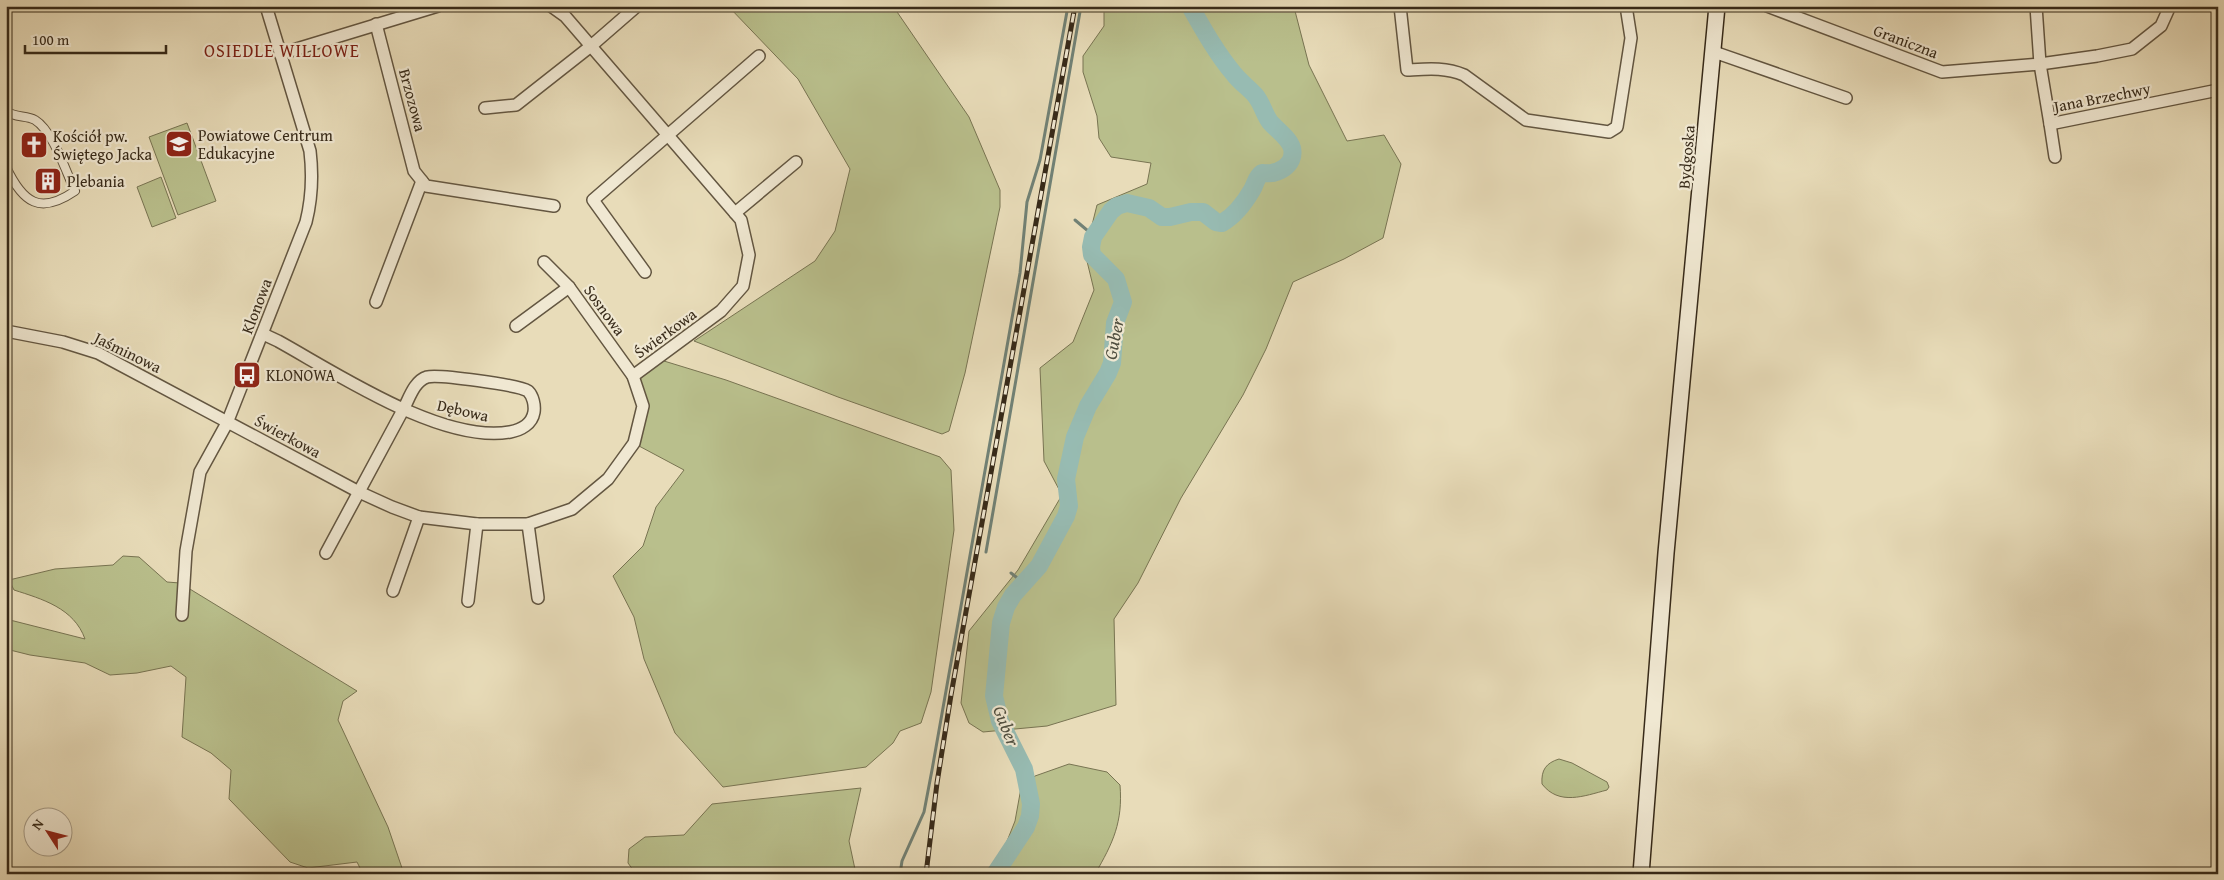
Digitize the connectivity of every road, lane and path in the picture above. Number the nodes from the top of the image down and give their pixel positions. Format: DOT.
graph roads {
  1 [pos="266,6"];
  2 [pos="438,6"];
  3 [pos="551,6"];
  4 [pos="636,6"];
  5 [pos="1400,6"];
  6 [pos="1626,6"];
  7 [pos="1717,6"];
  8 [pos="1767,6"];
  9 [pos="2036,6"];
  10 [pos="2170,6"];
  11 [pos="422,8"];
  12 [pos="376,24"];
  13 [pos="591,46"];
  14 [pos="1714,52"];
  15 [pos="280,54"];
  16 [pos="759,56"];
  17 [pos="2040,64"];
  18 [pos="2218,90"];
  19 [pos="1846,98"];
  20 [pos="485,108"];
  21 [pos="6,111"];
  22 [pos="2050,124"];
  23 [pos="667,135"];
  24 [pos="2055,157"];
  25 [pos="796,162"];
  26 [pos="6,167"];
  27 [pos="422,181"];
  28 [pos="554,206"];
  29 [pos="735,213"];
  30 [pos="544,262"];
  31 [pos="645,272"];
  32 [pos="569,288"];
  33 [pos="376,302"];
  34 [pos="516,326"];
  35 [pos="6,331"];
  36 [pos="263,334"];
  37 [pos="633,376"];
  38 [pos="403,410"];
  39 [pos="227,423"];
  40 [pos="359,492"];
  41 [pos="419,518"];
  42 [pos="477,524"];
  43 [pos="528,524"];
  44 [pos="326,553"];
  45 [pos="393,591"];
  46 [pos="538,598"];
  47 [pos="468,601"];
  48 [pos="182,615"];
  49 [pos="1641,874"];
  1 -- 15 [label="street, Klonowa"];
  2 -- 11 [label="street"];
  3 -- 13 [label="street, Świerkowa"];
  4 -- 13 [label="street"];
  5 -- 6 [label="street"];
  7 -- 14 [label="main road, Bydgoska"];
  8 -- 17 [label="street, Graniczna"];
  9 -- 17 [label="street, Jana Brzechwy"];
  10 -- 17 [label="street, Graniczna"];
  11 -- 12 [label="street"];
  12 -- 15 [label="street"];
  12 -- 27 [label="street, Brzozowa"];
  13 -- 20 [label="street"];
  13 -- 23 [label="street, Świerkowa"];
  14 -- 19 [label="street"];
  14 -- 49 [label="main road, Bydgoska"];
  15 -- 36 [label="street, Klonowa"];
  16 -- 23 [label="street"];
  17 -- 22 [label="street, Jana Brzechwy"];
  18 -- 22 [label="street, Jana Brzechwy"];
  21 -- 26 [label="street"];
  22 -- 24 [label="street"];
  23 -- 29 [label="street, Świerkowa"];
  23 -- 31 [label="street"];
  25 -- 29 [label="street"];
  27 -- 28 [label="street"];
  27 -- 33 [label="street"];
  29 -- 37 [label="street, Świerkowa"];
  30 -- 32 [label="street, Sosnowa"];
  32 -- 34 [label="street, Sosnowa"];
  32 -- 37 [label="street, Sosnowa"];
  35 -- 39 [label="street, Jaśminowa"];
  36 -- 38 [label="street, Dębowa"];
  36 -- 39 [label="street, Klonowa"];
  37 -- 43 [label="street, Świerkowa"];
  38 -- 38 [label="street, Dębowa"];
  38 -- 40 [label="street"];
  39 -- 40 [label="street, Świerkowa"];
  39 -- 48 [label="street, Klonowa"];
  40 -- 41 [label="street, Świerkowa"];
  40 -- 44 [label="street"];
  41 -- 42 [label="street, Świerkowa"];
  41 -- 45 [label="street"];
  42 -- 43 [label="street, Świerkowa"];
  42 -- 47 [label="street"];
  43 -- 46 [label="street"];
}
